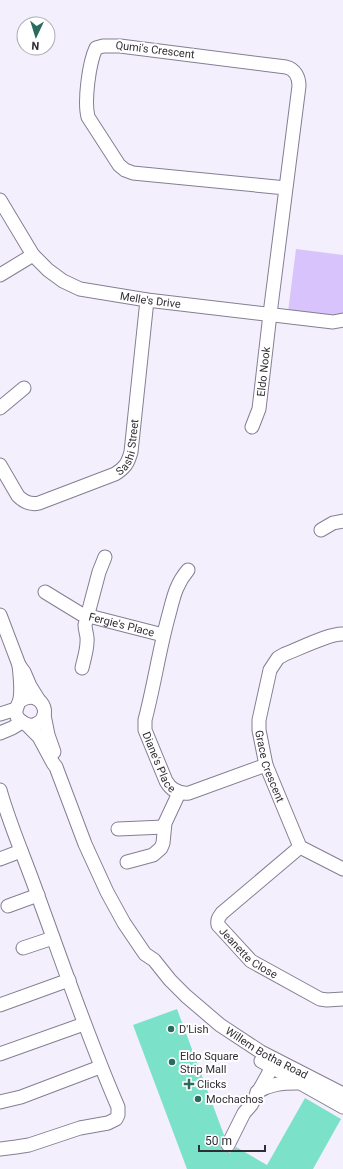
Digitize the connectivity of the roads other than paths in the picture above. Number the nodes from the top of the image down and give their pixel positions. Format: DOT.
graph roads {
  1 [pos="286,188"];
  2 [pos="0,200"];
  3 [pos="33,255"];
  4 [pos="0,275"];
  5 [pos="147,300"];
  6 [pos="270,314"];
  7 [pos="343,320"];
  8 [pos="24,388"];
  9 [pos="0,408"];
  10 [pos="252,427"];
  11 [pos="0,465"];
  12 [pos="343,521"];
  13 [pos="321,530"];
  14 [pos="105,557"];
  15 [pos="188,570"];
  16 [pos="45,592"];
  17 [pos="0,615"];
  18 [pos="84,615"];
  19 [pos="343,634"];
  20 [pos="163,635"];
  21 [pos="19,665"];
  22 [pos="82,668"];
  23 [pos="38,699"];
  24 [pos="18,705"];
  25 [pos="0,714"];
  26 [pos="44,715"];
  27 [pos="24,723"];
  28 [pos="1,730"];
  29 [pos="266,765"];
  30 [pos="56,767"];
  31 [pos="0,790"];
  32 [pos="179,793"];
  33 [pos="3,809"];
  34 [pos="164,827"];
  35 [pos="118,829"];
  36 [pos="300,847"];
  37 [pos="21,851"];
  38 [pos="0,859"];
  39 [pos="127,862"];
  40 [pos="343,869"];
  41 [pos="38,894"];
  42 [pos="8,906"];
  43 [pos="53,938"];
  44 [pos="23,948"];
  45 [pos="145,954"];
  46 [pos="69,980"];
  47 [pos="341,1003"];
  48 [pos="0,1005"];
  49 [pos="84,1024"];
  50 [pos="0,1054"];
  51 [pos="255,1058"];
  52 [pos="273,1064"];
  53 [pos="100,1067"];
  54 [pos="299,1083"];
  55 [pos="259,1090"];
  56 [pos="343,1094"];
  57 [pos="0,1102"];
  58 [pos="343,1106"];
  59 [pos="228,1146"];
  60 [pos="0,1149"];
  1 -- 1 [label="street, Qumi's Crescent"];
  1 -- 6 [label="street, Qumi's Crescent"];
  2 -- 3 [label="street, Melle's Drive"];
  3 -- 4 [label="street"];
  3 -- 5 [label="street, Melle's Drive"];
  5 -- 6 [label="street, Melle's Drive"];
  5 -- 11 [label="street, Sashi Street"];
  6 -- 7 [label="street, Melle's Drive"];
  6 -- 10 [label="street, Eldo Nook"];
  8 -- 9 [label="street"];
  12 -- 13 [label="street"];
  14 -- 18 [label="street"];
  15 -- 20 [label="street, Diane's Place"];
  16 -- 18 [label="street, Fergie's Place"];
  17 -- 21 [label="street"];
  18 -- 20 [label="street, Fergie's Place"];
  18 -- 22 [label="street"];
  19 -- 29 [label="street, Grace Crescent"];
  20 -- 32 [label="street, Diane's Place"];
  21 -- 23 [label="street"];
  21 -- 24 [label="street"];
  23 -- 24 [label="street"];
  23 -- 26 [label="street"];
  24 -- 25 [label="street"];
  24 -- 27 [label="street"];
  26 -- 27 [label="street"];
  26 -- 30 [label="street, Willem Botha Road"];
  27 -- 28 [label="street"];
  27 -- 30 [label="street, Willem Botha Road"];
  29 -- 32 [label="street, Diane's Place"];
  29 -- 36 [label="street, Grace Crescent"];
  30 -- 45 [label="street, Willem Botha Road"];
  31 -- 33 [label="street"];
  32 -- 34 [label="street"];
  33 -- 37 [label="street"];
  34 -- 35 [label="street"];
  34 -- 39 [label="street"];
  36 -- 40 [label="street"];
  36 -- 47 [label="street, Jeanette Close"];
  37 -- 38 [label="street"];
  37 -- 41 [label="street"];
  41 -- 42 [label="street"];
  41 -- 43 [label="street"];
  43 -- 44 [label="street"];
  43 -- 46 [label="street"];
  45 -- 51 [label="street, Willem Botha Road"];
  45 -- 52 [label="street, Willem Botha Road"];
  46 -- 48 [label="street"];
  46 -- 49 [label="street"];
  49 -- 50 [label="street"];
  49 -- 53 [label="street"];
  51 -- 52 [label="street, Willem Botha Road"];
  51 -- 55 [label="street"];
  52 -- 54 [label="street, Willem Botha Road"];
  52 -- 55 [label="street"];
  52 -- 56 [label="street, Willem Botha Road"];
  53 -- 57 [label="street"];
  53 -- 60 [label="street"];
  54 -- 55 [label="street"];
  54 -- 58 [label="street, Willem Botha Road"];
  55 -- 59 [label="street"];
}
